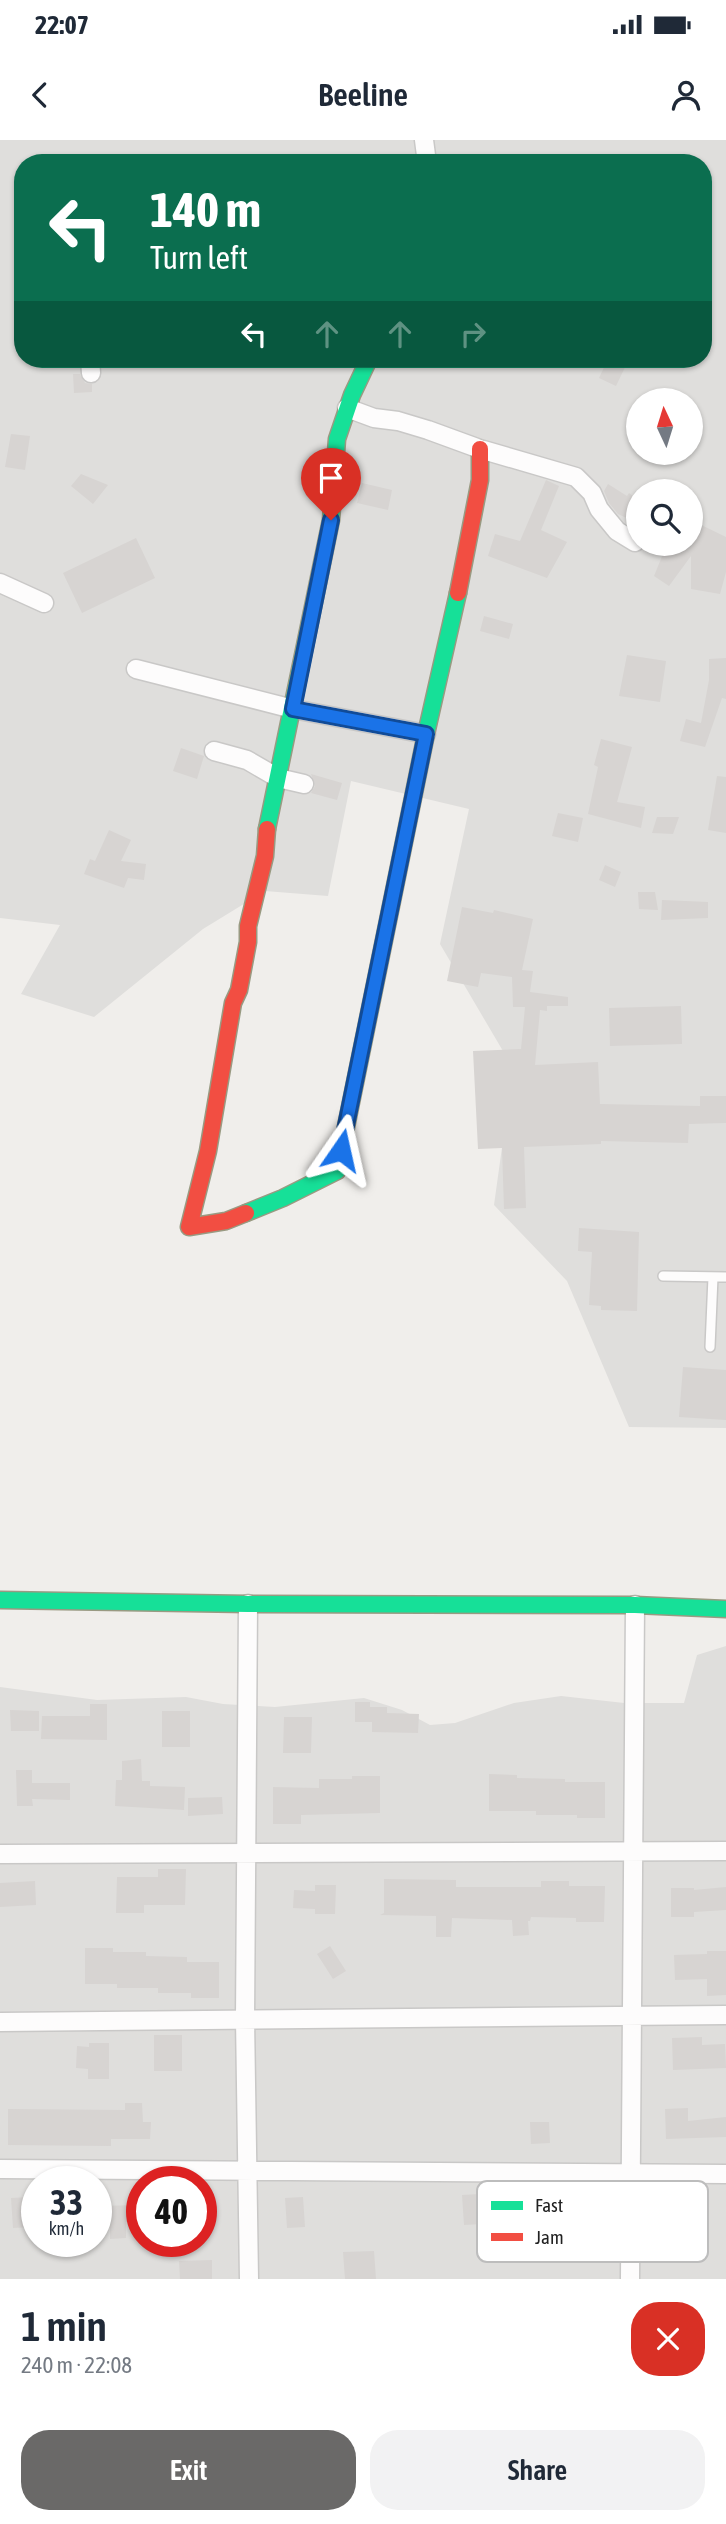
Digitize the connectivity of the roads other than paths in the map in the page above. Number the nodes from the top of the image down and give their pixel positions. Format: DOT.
graph roads {
  1 [pos="365,368"];
  2 [pos="348,408"];
  3 [pos="480,449"];
  4 [pos="626,536"];
  5 [pos="0,583"];
  6 [pos="44,603"];
  7 [pos="136,669"];
  8 [pos="293,709"];
  9 [pos="426,734"];
  10 [pos="214,751"];
  11 [pos="278,778"];
  12 [pos="304,784"];
  13 [pos="663,1276"];
  14 [pos="713,1277"];
  15 [pos="726,1277"];
  16 [pos="710,1347"];
  17 [pos="0,1600"];
  18 [pos="248,1604"];
  19 [pos="635,1605"];
  20 [pos="726,1609"];
  21 [pos="247,1851"];
  22 [pos="633,1851"];
  23 [pos="726,1851"];
  24 [pos="0,1854"];
  25 [pos="633,2015"];
  26 [pos="726,2015"];
  27 [pos="245,2019"];
  28 [pos="0,2022"];
  29 [pos="0,2169"];
  30 [pos="246,2169"];
  31 [pos="631,2174"];
  32 [pos="726,2174"];
  33 [pos="631,2181"];
  34 [pos="248,2279"];
  1 -- 2 [label="street"];
  2 -- 3 [label="street"];
  2 -- 8 [label="street"];
  3 -- 4 [label="street"];
  3 -- 9 [label="street"];
  5 -- 6 [label="street"];
  7 -- 8 [label="street"];
  8 -- 9 [label="street"];
  8 -- 11 [label="street"];
  9 -- 11 [label="street"];
  10 -- 11 [label="street"];
  11 -- 12 [label="street"];
  13 -- 14 [label="lane"];
  14 -- 15 [label="lane"];
  14 -- 16 [label="lane"];
  17 -- 18 [label="street"];
  18 -- 19 [label="street"];
  18 -- 21 [label="street"];
  19 -- 20 [label="street"];
  19 -- 22 [label="street"];
  21 -- 22 [label="street"];
  21 -- 24 [label="street"];
  21 -- 27 [label="street"];
  22 -- 23 [label="street"];
  22 -- 25 [label="street"];
  25 -- 26 [label="street"];
  25 -- 27 [label="street"];
  25 -- 31 [label="street"];
  27 -- 28 [label="street"];
  27 -- 30 [label="street"];
  29 -- 30 [label="street"];
  30 -- 31 [label="street"];
  30 -- 34 [label="street"];
  31 -- 32 [label="street"];
  31 -- 33 [label="street"];
}
